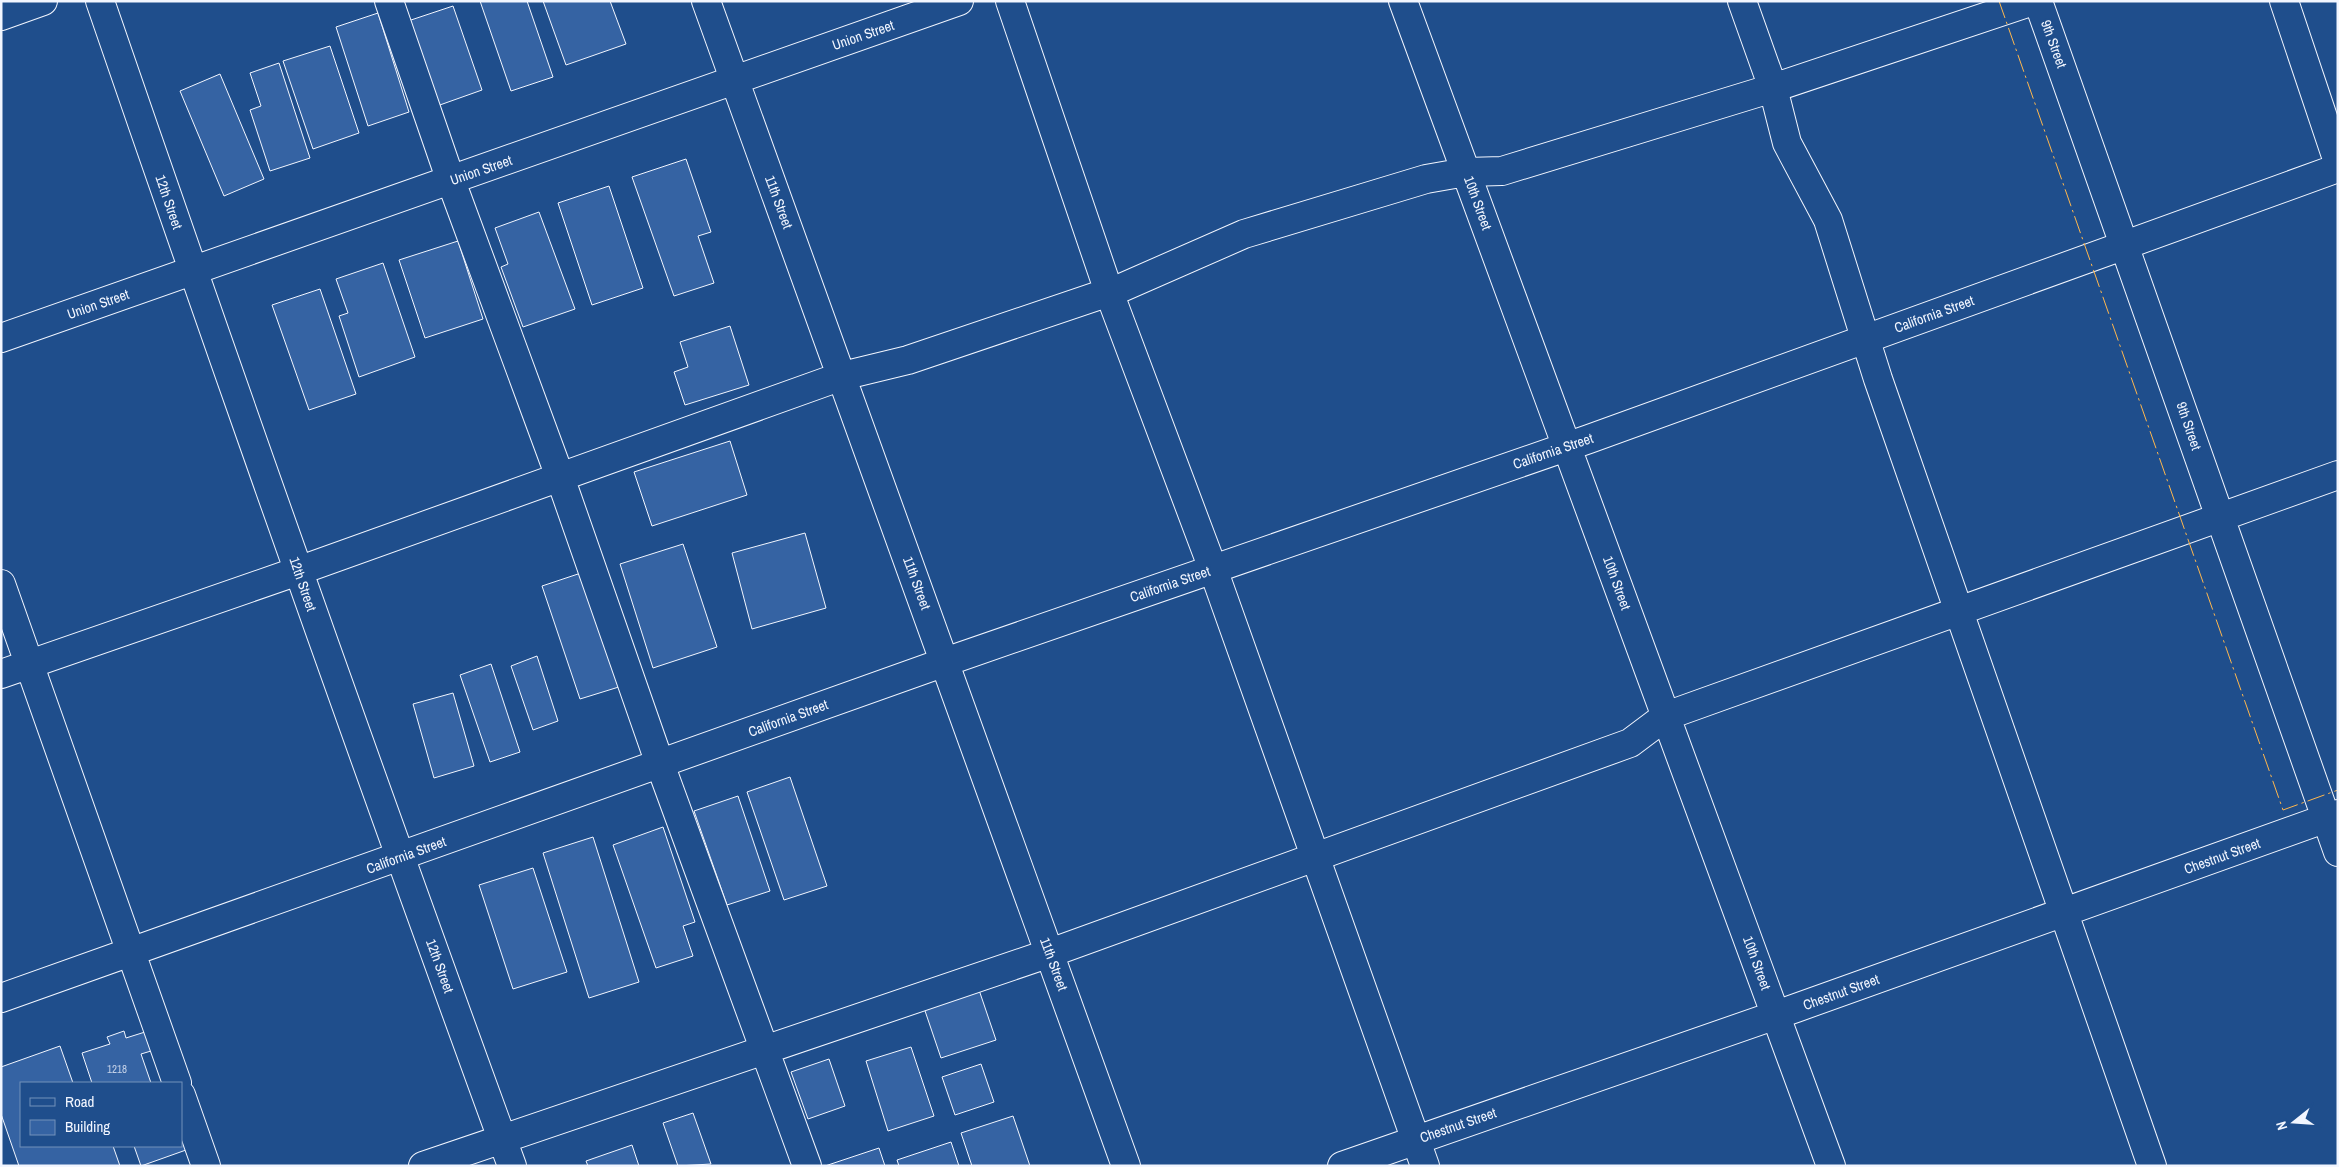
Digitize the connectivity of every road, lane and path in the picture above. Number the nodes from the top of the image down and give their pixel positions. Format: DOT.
graph roads {
  1 [pos="43,1"];
  2 [pos="100,1"];
  3 [pos="389,1"];
  4 [pos="706,1"];
  5 [pos="960,1"];
  6 [pos="1010,1"];
  7 [pos="1403,1"];
  8 [pos="1742,1"];
  9 [pos="2033,1"];
  10 [pos="2038,1"];
  11 [pos="2284,1"];
  12 [pos="1,16"];
  13 [pos="735,80"];
  14 [pos="1773,88"];
  15 [pos="2338,162"];
  16 [pos="2338,168"];
  17 [pos="1466,172"];
  18 [pos="451,181"];
  19 [pos="2125,245"];
  20 [pos="192,272"];
  21 [pos="1109,292"];
  22 [pos="1,338"];
  23 [pos="1864,339"];
  24 [pos="842,376"];
  25 [pos="1567,447"];
  26 [pos="2338,474"];
  27 [pos="560,477"];
  28 [pos="2221,518"];
  29 [pos="1213,569"];
  30 [pos="298,571"];
  31 [pos="1,584"];
  32 [pos="1959,612"];
  33 [pos="945,662"];
  34 [pos="29,664"];
  35 [pos="1,674"];
  36 [pos="1666,716"];
  37 [pos="660,764"];
  38 [pos="2332,816"];
  39 [pos="2338,852"];
  40 [pos="400,857"];
  41 [pos="1316,857"];
  42 [pos="2064,912"];
  43 [pos="131,952"];
  44 [pos="1050,953"];
  45 [pos="1,998"];
  46 [pos="1776,1015"];
  47 [pos="765,1050"];
  48 [pos="177,1082"];
  49 [pos="182,1098"];
  50 [pos="502,1138"];
  51 [pos="1416,1140"];
  52 [pos="206,1166"];
  53 [pos="423,1166"];
  54 [pos="512,1166"];
  55 [pos="807,1166"];
  56 [pos="1126,1166"];
  57 [pos="1342,1166"];
  58 [pos="1425,1166"];
  59 [pos="1831,1166"];
  60 [pos="2152,1166"];
  1 -- 12 [label="street"];
  2 -- 20 [label="street, 12th Street"];
  3 -- 18 [label="street"];
  4 -- 13 [label="street, 11th Street"];
  5 -- 13 [label="street, Union Street"];
  6 -- 21 [label="street"];
  7 -- 17 [label="street, 10th Street"];
  8 -- 14 [label="street"];
  9 -- 14 [label="street"];
  10 -- 19 [label="street, 9th Street"];
  11 -- 15 [label="street"];
  13 -- 18 [label="street, Union Street"];
  13 -- 24 [label="street, 11th Street"];
  14 -- 17 [label="street"];
  14 -- 23 [label="street"];
  16 -- 19 [label="street, California Street"];
  17 -- 21 [label="street"];
  17 -- 25 [label="street, 10th Street"];
  18 -- 20 [label="street, Union Street"];
  18 -- 27 [label="street"];
  19 -- 23 [label="street, California Street"];
  19 -- 28 [label="street, 9th Street"];
  20 -- 22 [label="street, Union Street"];
  20 -- 30 [label="street, 12th Street"];
  21 -- 24 [label="street"];
  21 -- 29 [label="street"];
  23 -- 25 [label="street, California Street"];
  23 -- 32 [label="street"];
  24 -- 27 [label="street"];
  24 -- 33 [label="street, 11th Street"];
  25 -- 29 [label="street, California Street"];
  25 -- 36 [label="street, 10th Street"];
  26 -- 28 [label="street"];
  27 -- 30 [label="street"];
  27 -- 37 [label="street"];
  28 -- 32 [label="street"];
  28 -- 38 [label="street, 9th Street"];
  29 -- 33 [label="street, California Street"];
  29 -- 41 [label="street"];
  30 -- 34 [label="street"];
  30 -- 40 [label="street, 12th Street"];
  31 -- 34 [label="street"];
  32 -- 36 [label="street"];
  32 -- 42 [label="street"];
  33 -- 37 [label="street, California Street"];
  33 -- 44 [label="street, 11th Street"];
  34 -- 35 [label="street"];
  34 -- 43 [label="street"];
  36 -- 41 [label="street"];
  36 -- 46 [label="street, 10th Street"];
  37 -- 40 [label="street, California Street"];
  37 -- 47 [label="street"];
  38 -- 39 [label="street, 9th Street"];
  38 -- 42 [label="street, Chestnut Street"];
  40 -- 43 [label="street, California Street"];
  40 -- 50 [label="street, 12th Street"];
  41 -- 44 [label="street"];
  41 -- 51 [label="street"];
  42 -- 46 [label="street, Chestnut Street"];
  42 -- 60 [label="street"];
  43 -- 45 [label="street, California Street"];
  43 -- 48 [label="street"];
  44 -- 47 [label="street"];
  44 -- 56 [label="street, 11th Street"];
  46 -- 51 [label="street, Chestnut Street"];
  46 -- 59 [label="street, 10th Street"];
  47 -- 50 [label="street"];
  47 -- 55 [label="street"];
  49 -- 52 [label="street"];
  50 -- 53 [label="street"];
  50 -- 54 [label="street, 12th Street"];
  51 -- 57 [label="street, Chestnut Street"];
  51 -- 58 [label="street"];
}
